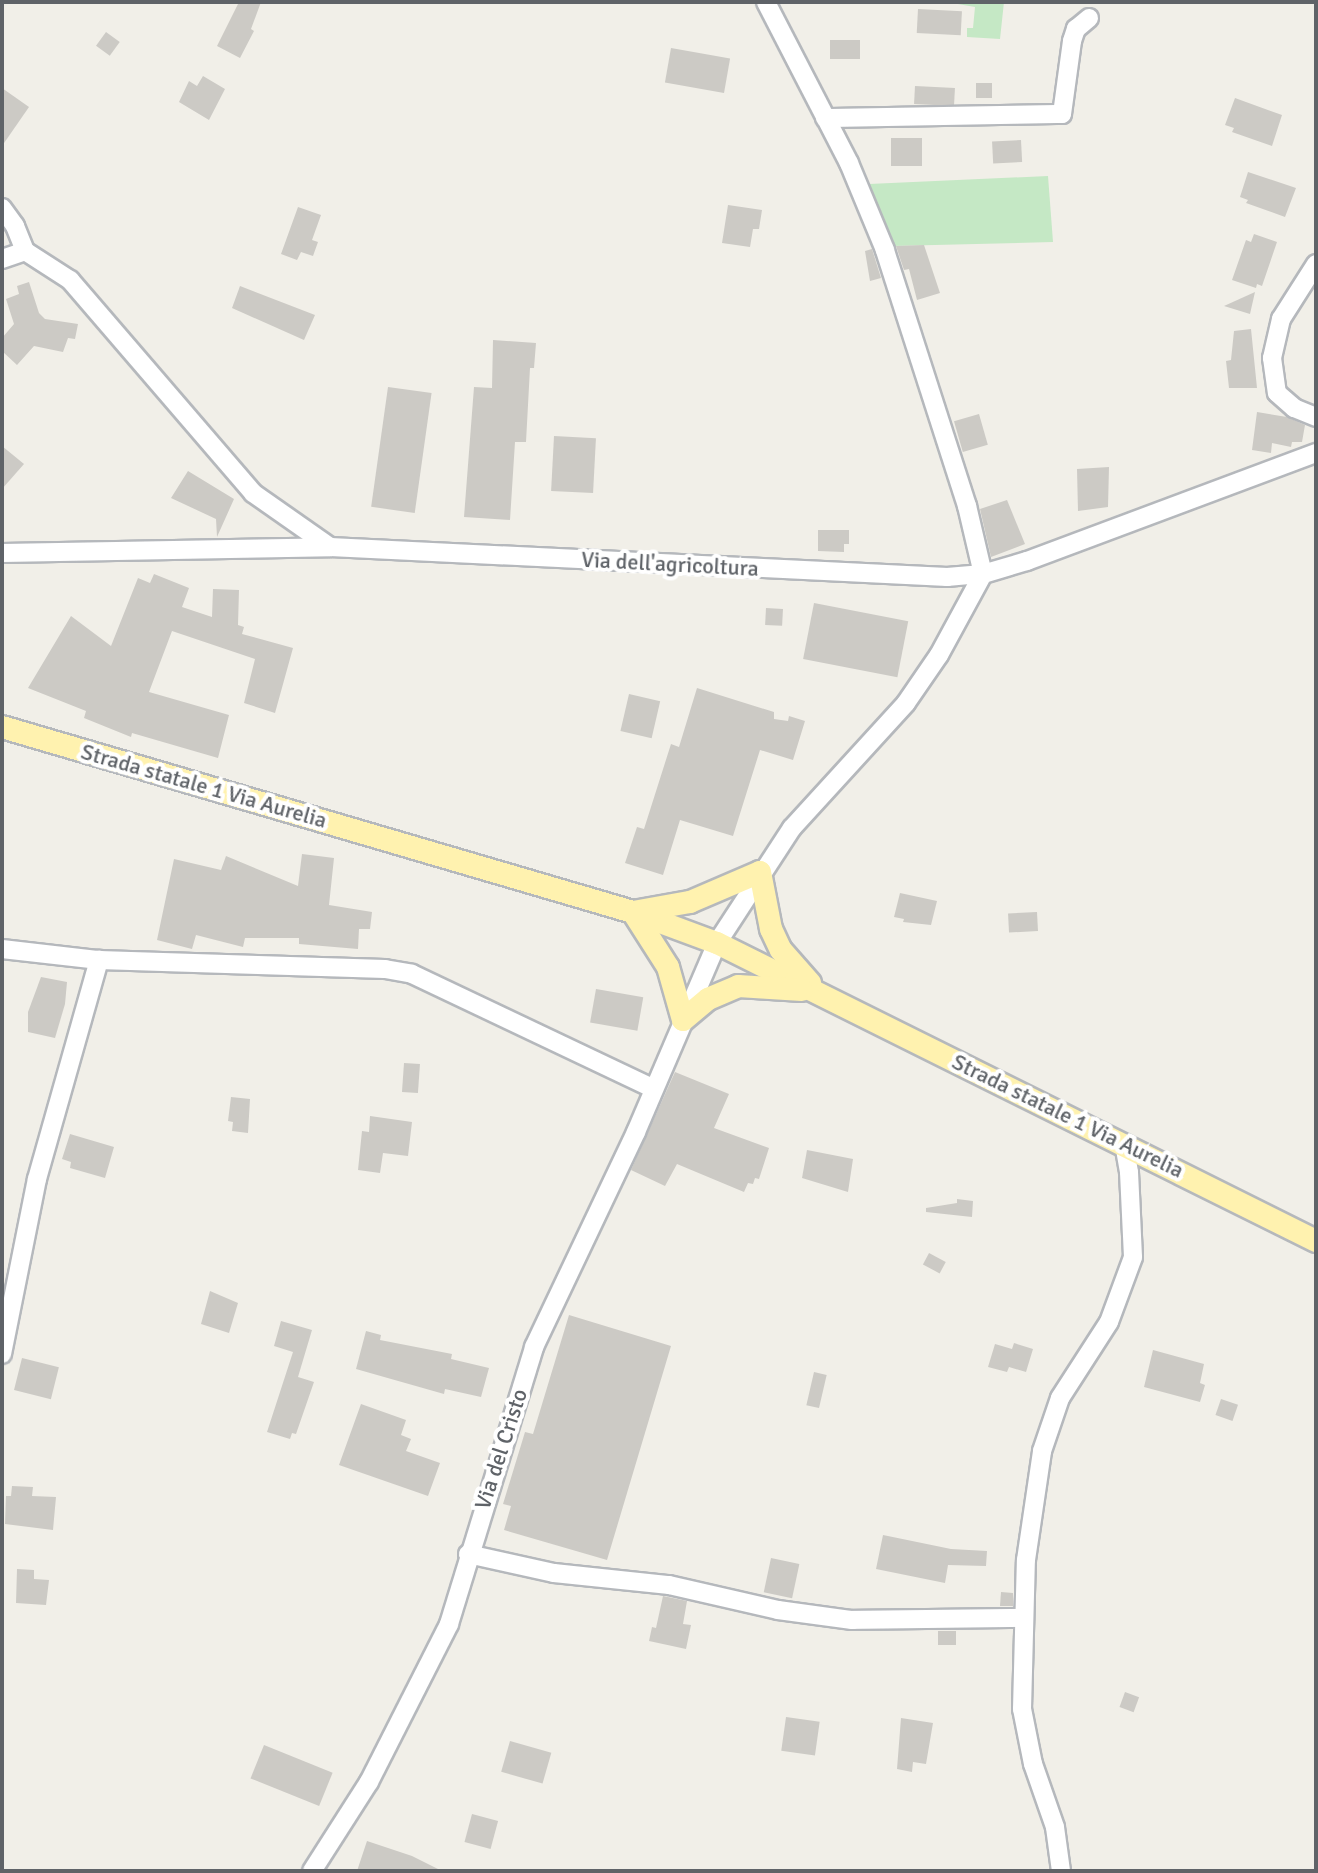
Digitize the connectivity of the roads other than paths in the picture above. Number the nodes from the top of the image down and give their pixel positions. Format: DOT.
graph roads {
  1 [pos="766,2"];
  2 [pos="1089,18"];
  3 [pos="825,118"];
  4 [pos="2,208"];
  5 [pos="25,251"];
  6 [pos="2,259"];
  7 [pos="1316,264"];
  8 [pos="1316,417"];
  9 [pos="1316,453"];
  10 [pos="330,547"];
  11 [pos="2,553"];
  12 [pos="983,574"];
  13 [pos="2,727"];
  14 [pos="760,872"];
  15 [pos="633,912"];
  16 [pos="717,943"];
  17 [pos="2,949"];
  18 [pos="99,960"];
  19 [pos="819,993"];
  20 [pos="683,1020"];
  21 [pos="652,1088"];
  22 [pos="1124,1143"];
  23 [pos="1316,1241"];
  24 [pos="2,1354"];
  25 [pos="468,1554"];
  26 [pos="1022,1618"];
  27 [pos="312,1871"];
  28 [pos="1061,1871"];
  1 -- 3 [label="street"];
  2 -- 3 [label="street"];
  3 -- 12 [label="street"];
  4 -- 5 [label="street"];
  5 -- 6 [label="street"];
  5 -- 10 [label="street"];
  7 -- 8 [label="street"];
  9 -- 12 [label="street, Via dell'agricoltura"];
  10 -- 11 [label="street, Via dell'agricoltura"];
  10 -- 12 [label="street, Via dell'agricoltura"];
  12 -- 14 [label="street, Via del Cristo"];
  13 -- 15 [label="main road, Strada statale 1 Via Aurelia"];
  14 -- 15 [label="main road"];
  14 -- 16 [label="street, Via del Cristo"];
  14 -- 19 [label="main road"];
  15 -- 16 [label="main road, Strada statale 1 Via Aurelia"];
  15 -- 20 [label="main road"];
  16 -- 19 [label="main road, Strada statale 1 Via Aurelia"];
  16 -- 20 [label="street, Via del Cristo"];
  17 -- 18 [label="street"];
  18 -- 21 [label="street"];
  18 -- 24 [label="street"];
  19 -- 20 [label="main road"];
  19 -- 22 [label="main road, Strada statale 1 Via Aurelia"];
  20 -- 21 [label="street, Via del Cristo"];
  21 -- 25 [label="street, Via del Cristo"];
  22 -- 23 [label="main road, Strada statale 1 Via Aurelia"];
  22 -- 26 [label="street"];
  25 -- 26 [label="street"];
  25 -- 27 [label="street, Via del Cristo"];
  26 -- 28 [label="street"];
}
